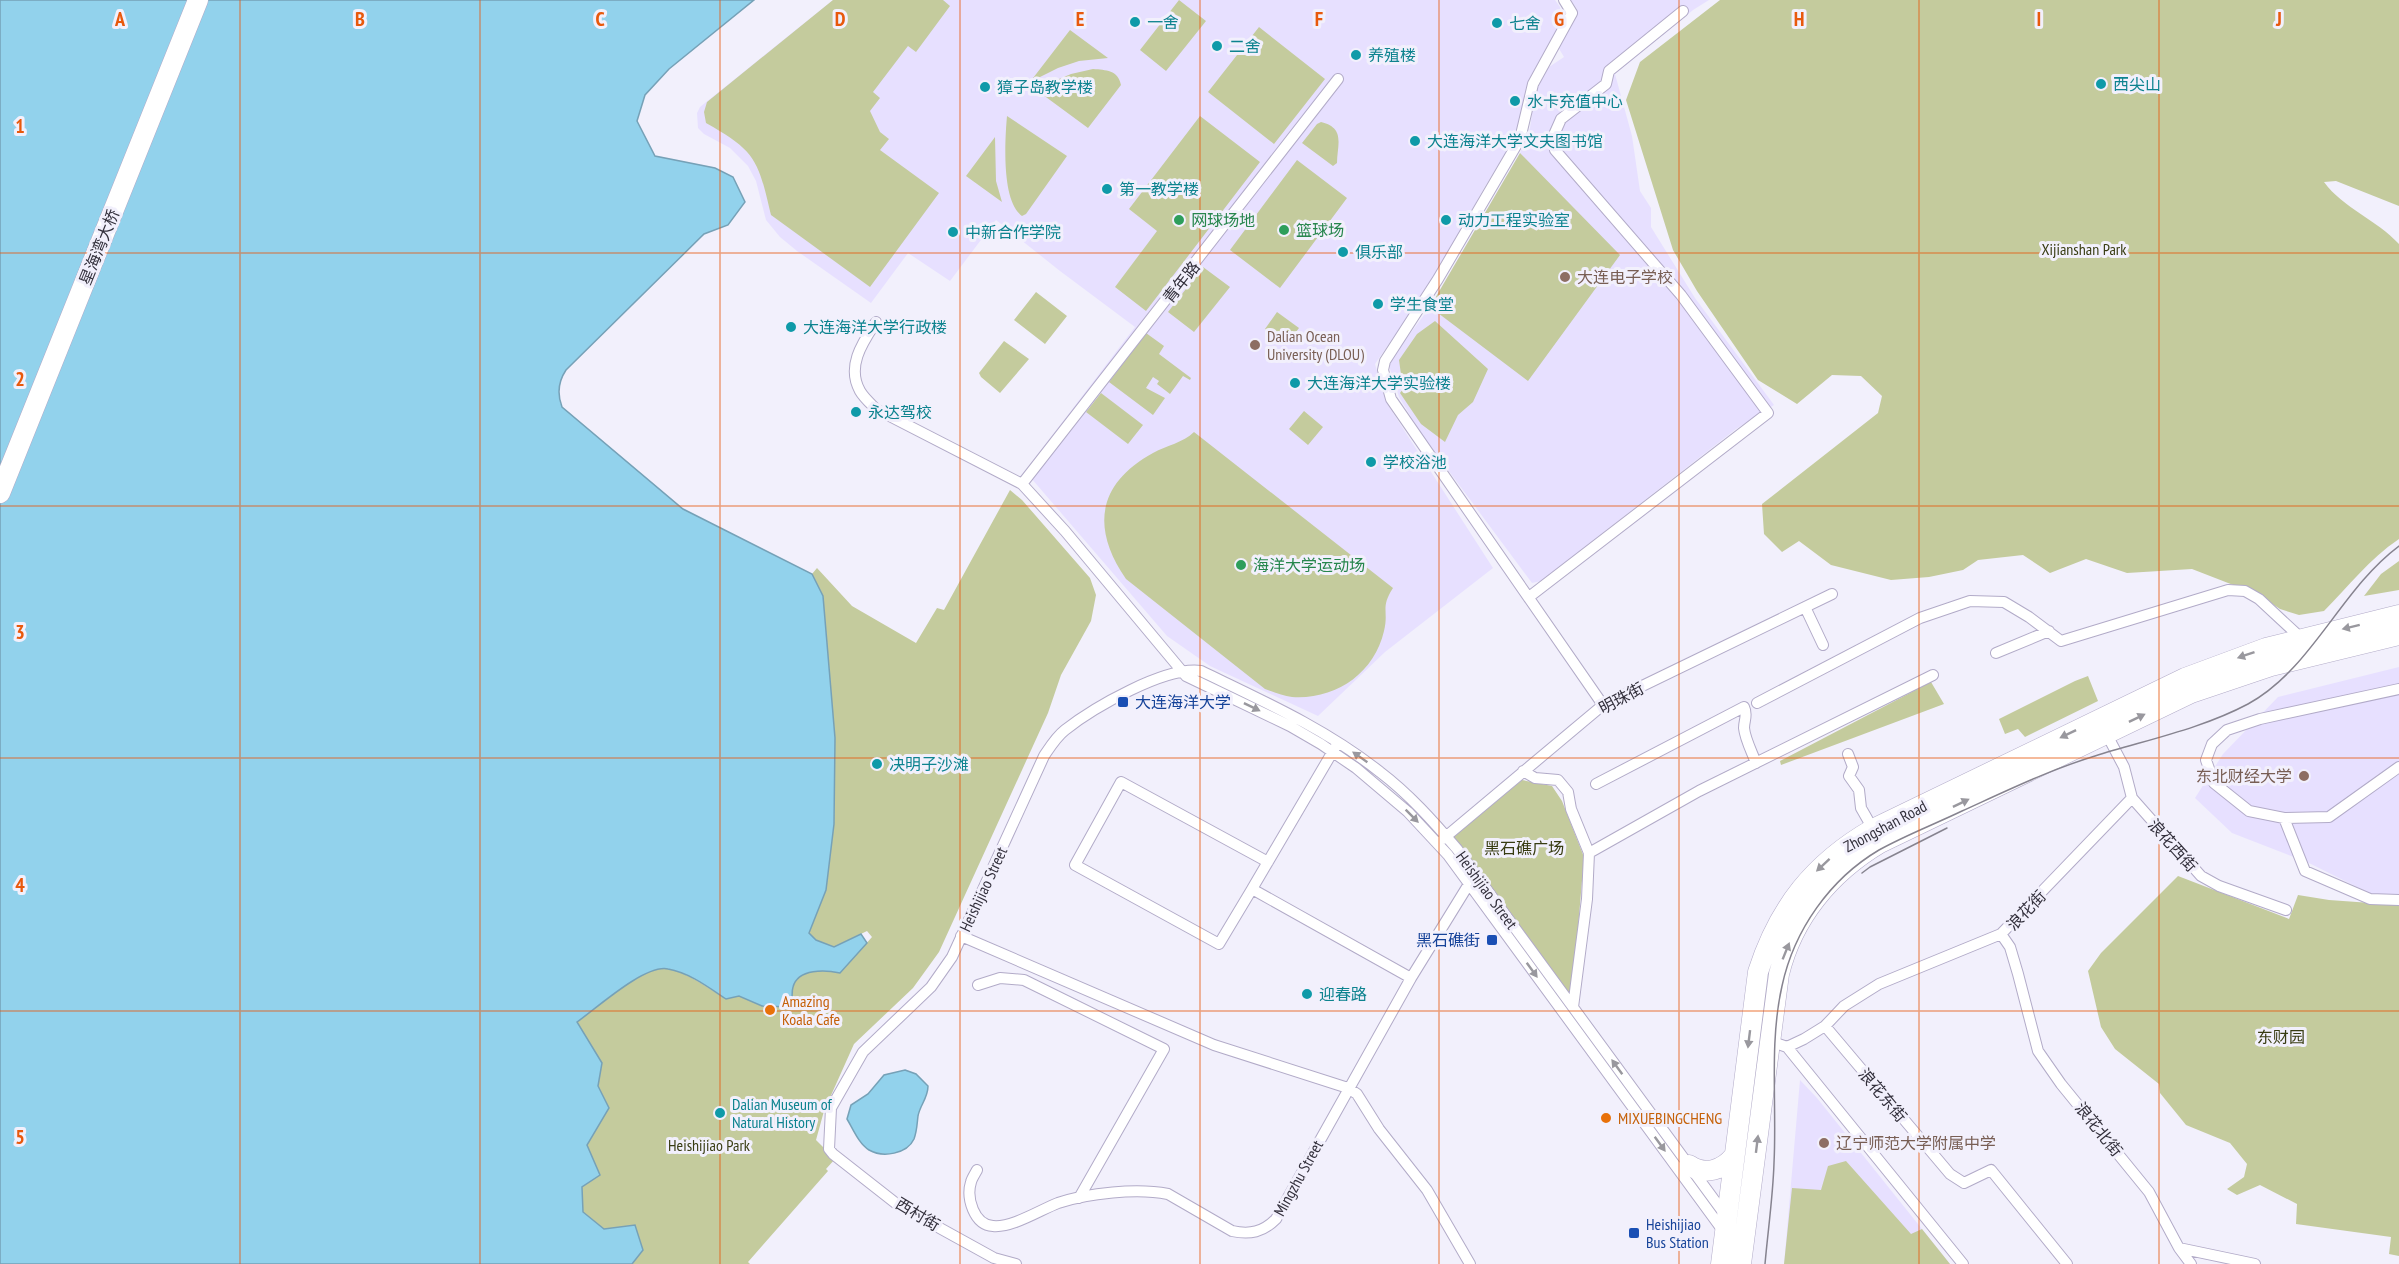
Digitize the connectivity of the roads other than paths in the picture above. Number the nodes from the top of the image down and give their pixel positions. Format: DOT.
graph roads {
  1 [pos="188,0"];
  2 [pos="198,0"];
  3 [pos="1564,0"];
  4 [pos="1683,11"];
  5 [pos="1338,79"];
  6 [pos="876,322"];
  7 [pos="0,464"];
  8 [pos="1022,484"];
  9 [pos="0,493"];
  10 [pos="1832,594"];
  11 [pos="1529,597"];
  12 [pos="1804,607"];
  13 [pos="2399,615"];
  14 [pos="2049,631"];
  15 [pos="2399,635"];
  16 [pos="1823,645"];
  17 [pos="2305,648"];
  18 [pos="1996,653"];
  19 [pos="1181,671"];
  20 [pos="1933,675"];
  21 [pos="2399,689"];
  22 [pos="1757,704"];
  23 [pos="1603,705"];
  24 [pos="2106,733"];
  25 [pos="1336,747"];
  26 [pos="1848,754"];
  27 [pos="1756,763"];
  28 [pos="2399,767"];
  29 [pos="1524,771"];
  30 [pos="1596,784"];
  31 [pos="2132,798"];
  32 [pos="2284,818"];
  33 [pos="1873,829"];
  34 [pos="1442,840"];
  35 [pos="1589,853"];
  36 [pos="1268,862"];
  37 [pos="1475,873"];
  38 [pos="1469,884"];
  39 [pos="1252,889"];
  40 [pos="2399,900"];
  41 [pos="2286,910"];
  42 [pos="2001,934"];
  43 [pos="961,936"];
  44 [pos="1411,978"];
  45 [pos="978,985"];
  46 [pos="1573,1007"];
  47 [pos="1825,1026"];
  48 [pos="1779,1044"];
  49 [pos="1348,1088"];
  50 [pos="829,1149"];
  51 [pos="1734,1156"];
  52 [pos="1689,1165"];
  53 [pos="977,1170"];
  54 [pos="1753,1175"];
  55 [pos="1693,1189"];
  56 [pos="1079,1197"];
  57 [pos="1724,1212"];
  58 [pos="2179,1248"];
  59 [pos="1016,1264"];
  60 [pos="1470,1264"];
  61 [pos="1720,1264"];
  62 [pos="1731,1264"];
  63 [pos="1741,1264"];
  64 [pos="1962,1264"];
  65 [pos="2067,1264"];
  66 [pos="2191,1264"];
  67 [pos="2255,1264"];
  1 -- 7 [label="highway, 星海湾大桥"];
  2 -- 9 [label="highway, 星海湾大桥"];
  3 -- 11 [label="street"];
  4 -- 11 [label="street"];
  5 -- 8 [label="street, 青年路"];
  6 -- 8 [label="street"];
  8 -- 19 [label="street"];
  10 -- 12 [label="street, 明珠街"];
  11 -- 23 [label="street"];
  12 -- 16 [label="street"];
  12 -- 23 [label="street, 明珠街"];
  13 -- 17 [label="highway, one-way"];
  14 -- 17 [label="street"];
  14 -- 18 [label="street"];
  14 -- 22 [label="street"];
  15 -- 17 [label="highway"];
  24 -- 17 [label="highway, Zhongshan Road, one-way"];
  17 -- 33 [label="highway, Zhongshan Road, one-way"];
  19 -- 25 [label="street, Heishijiao Street"];
  19 -- 43 [label="street, Heishijiao Street"];
  20 -- 27 [label="street"];
  21 -- 32 [label="street"];
  23 -- 29 [label="street, 明珠街"];
  24 -- 31 [label="street"];
  48 -- 24 [label="highway, Zhongshan Road, one-way"];
  25 -- 34 [label="street, Heishijiao Street"];
  25 -- 36 [label="street"];
  26 -- 33 [label="street"];
  27 -- 30 [label="street"];
  27 -- 35 [label="street"];
  28 -- 32 [label="street"];
  29 -- 34 [label="street, 明珠街"];
  29 -- 35 [label="street"];
  31 -- 41 [label="street, 浪花西街"];
  31 -- 42 [label="street, 浪花街"];
  32 -- 40 [label="street"];
  33 -- 51 [label="highway, Zhongshan Road, one-way"];
  34 -- 37 [label="street, Heishijiao Street"];
  34 -- 38 [label="street, Heishijiao Street"];
  35 -- 46 [label="street"];
  36 -- 39 [label="street"];
  36 -- 39 [label="street"];
  37 -- 38 [label="street, Mingzhu Street"];
  37 -- 46 [label="street, Heishijiao Street"];
  38 -- 44 [label="street, Mingzhu Street"];
  38 -- 55 [label="street, Heishijiao Street, one-way"];
  39 -- 44 [label="street"];
  42 -- 47 [label="street, 浪花街"];
  42 -- 58 [label="street, 浪花北街"];
  43 -- 49 [label="street"];
  43 -- 50 [label="street, Heishijiao Street"];
  44 -- 49 [label="street, Mingzhu Street"];
  45 -- 56 [label="street"];
  52 -- 46 [label="street, Heishijiao Street, one-way"];
  47 -- 48 [label="street, 浪花街"];
  47 -- 65 [label="street, 浪花东街"];
  54 -- 48 [label="highway, Zhongshan Road, one-way"];
  48 -- 64 [label="street"];
  49 -- 56 [label="street, Mingzhu Street"];
  49 -- 60 [label="street"];
  50 -- 59 [label="street, 西村街"];
  51 -- 52 [label="highway"];
  51 -- 57 [label="highway, Zhongshan Road"];
  52 -- 57 [label="street, Heishijiao Street"];
  53 -- 56 [label="street, Mingzhu Street"];
  54 -- 57 [label="street"];
  54 -- 63 [label="highway, Zhongshan Road"];
  55 -- 57 [label="street, Heishijiao Street"];
  55 -- 57 [label="street, Heishijiao Street"];
  57 -- 61 [label="highway, Zhongshan Road"];
  57 -- 62 [label="highway"];
  58 -- 66 [label="street, 浪花北街"];
  58 -- 67 [label="street"];
}
